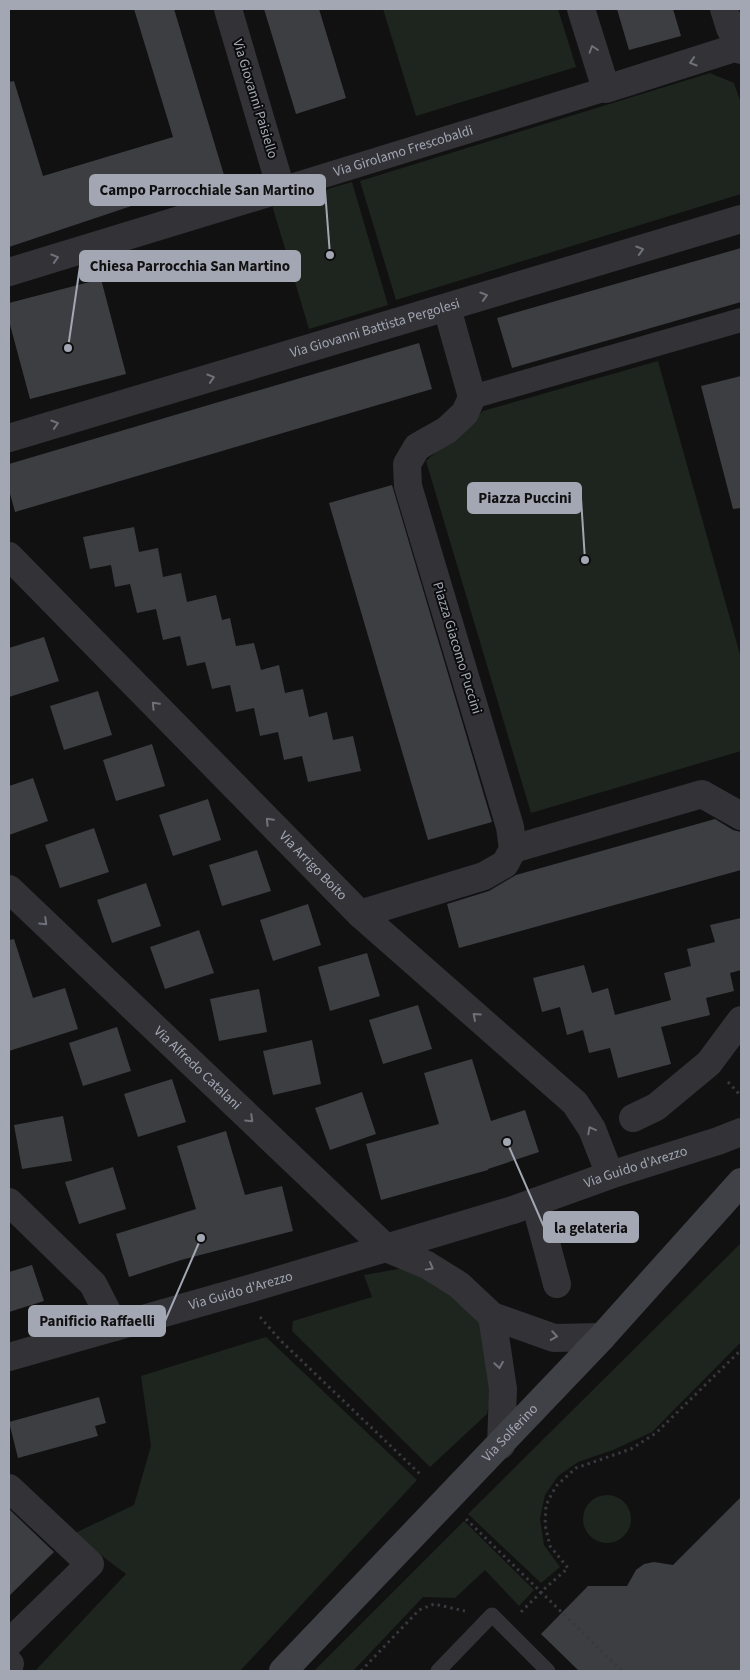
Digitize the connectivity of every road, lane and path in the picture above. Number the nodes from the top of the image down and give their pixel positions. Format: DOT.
graph roads {
  1 [pos="228,9"];
  2 [pos="581,9"];
  3 [pos="724,9"];
  4 [pos="741,48"];
  5 [pos="606,89"];
  6 [pos="281,189"];
  7 [pos="741,219"];
  8 [pos="9,272"];
  9 [pos="447,308"];
  10 [pos="741,320"];
  11 [pos="472,398"];
  12 [pos="9,438"];
  13 [pos="9,556"];
  14 [pos="741,816"];
  15 [pos="513,849"];
  16 [pos="9,888"];
  17 [pos="360,914"];
  18 [pos="741,1020"];
  19 [pos="633,1118"];
  20 [pos="741,1132"];
  21 [pos="610,1175"];
  22 [pos="739,1187"];
  23 [pos="9,1202"];
  24 [pos="535,1202"];
  25 [pos="386,1248"];
  26 [pos="557,1284"];
  27 [pos="492,1316"];
  28 [pos="260,1317"];
  29 [pos="115,1327"];
  30 [pos="602,1337"];
  31 [pos="741,1350"];
  32 [pos="9,1357"];
  33 [pos="501,1444"];
  34 [pos="421,1475"];
  35 [pos="9,1488"];
  36 [pos="464,1516"];
  37 [pos="542,1591"];
  38 [pos="492,1615"];
  39 [pos="505,1628"];
  40 [pos="9,1643"];
  41 [pos="284,1671"];
  42 [pos="361,1671"];
  43 [pos="438,1671"];
  44 [pos="548,1671"];
  45 [pos="622,1671"];
  1 -- 6 [label="street, Via Giovanni Paisiello"];
  5 -- 2 [label="street, one-way"];
  3 -- 4 [label="street"];
  4 -- 5 [label="street, Via Girolamo Frescobaldi, one-way"];
  5 -- 6 [label="street, Via Girolamo Frescobaldi"];
  8 -- 6 [label="street, Via Girolamo Frescobaldi, one-way"];
  9 -- 7 [label="street, Via Giovanni Battista Pergolesi, one-way"];
  9 -- 11 [label="street"];
  12 -- 9 [label="street, Via Giovanni Battista Pergolesi, one-way"];
  10 -- 11 [label="street"];
  11 -- 15 [label="street, Piazza Giacomo Puccini"];
  17 -- 13 [label="street, Via Arrigo Boito, one-way"];
  14 -- 15 [label="street"];
  15 -- 17 [label="street"];
  16 -- 25 [label="street, Via Alfredo Catalani, one-way"];
  21 -- 17 [label="street, Via Arrigo Boito, one-way"];
  18 -- 19 [label="street"];
  20 -- 21 [label="street, Via Guido d'Arezzo"];
  21 -- 24 [label="street, Via Guido d'Arezzo"];
  22 -- 30 [label="main road, Via Solferino"];
  23 -- 29 [label="street"];
  24 -- 25 [label="street, Via Guido d'Arezzo"];
  24 -- 26 [label="street"];
  25 -- 27 [label="street, one-way"];
  25 -- 29 [label="street, Via Guido d'Arezzo"];
  27 -- 30 [label="street, one-way"];
  27 -- 33 [label="street, one-way"];
  28 -- 34 [label="path"];
  29 -- 32 [label="street, Via Guido d'Arezzo"];
  30 -- 33 [label="main road, Via Solferino"];
  31 -- 37 [label="path"];
  33 -- 41 [label="main road, Via Solferino"];
  35 -- 40 [label="street"];
  36 -- 37 [label="path"];
  37 -- 39 [label="path"];
  37 -- 45 [label="path"];
  38 -- 39 [label="lane"];
  38 -- 42 [label="path"];
  38 -- 43 [label="lane"];
  39 -- 44 [label="lane"];
}
